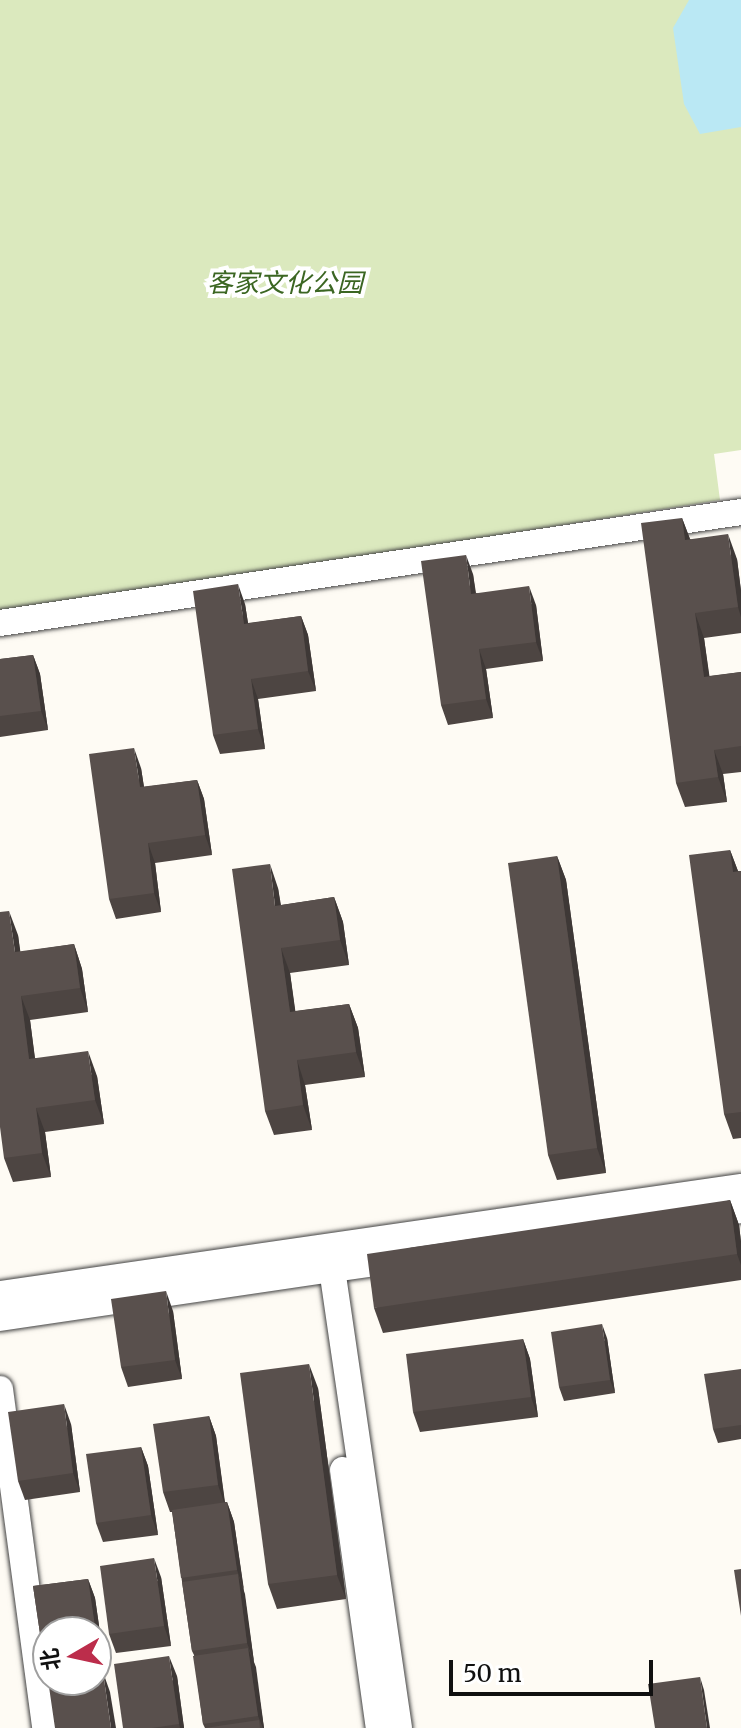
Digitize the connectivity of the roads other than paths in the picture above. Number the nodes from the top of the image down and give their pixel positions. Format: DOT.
graph roads {
  1 [pos="741,512"];
  2 [pos="741,525"];
  3 [pos="0,623"];
  4 [pos="0,635"];
  5 [pos="741,1187"];
  6 [pos="741,1210"];
  7 [pos="322,1260"];
  8 [pos="0,1294"];
  9 [pos="0,1318"];
  10 [pos="1,1403"];
  11 [pos="0,1468"];
  12 [pos="8,1525"];
  13 [pos="35,1728"];
  14 [pos="45,1728"];
  15 [pos="379,1728"];
  16 [pos="399,1728"];
  1 -- 3 [label="street"];
  2 -- 4 [label="street"];
  5 -- 7 [label="street"];
  6 -- 7 [label="street"];
  7 -- 8 [label="street"];
  7 -- 9 [label="street"];
  7 -- 15 [label="street"];
  7 -- 16 [label="street"];
  10 -- 12 [label="street"];
  11 -- 12 [label="street"];
  12 -- 13 [label="street"];
  12 -- 14 [label="street"];
}
